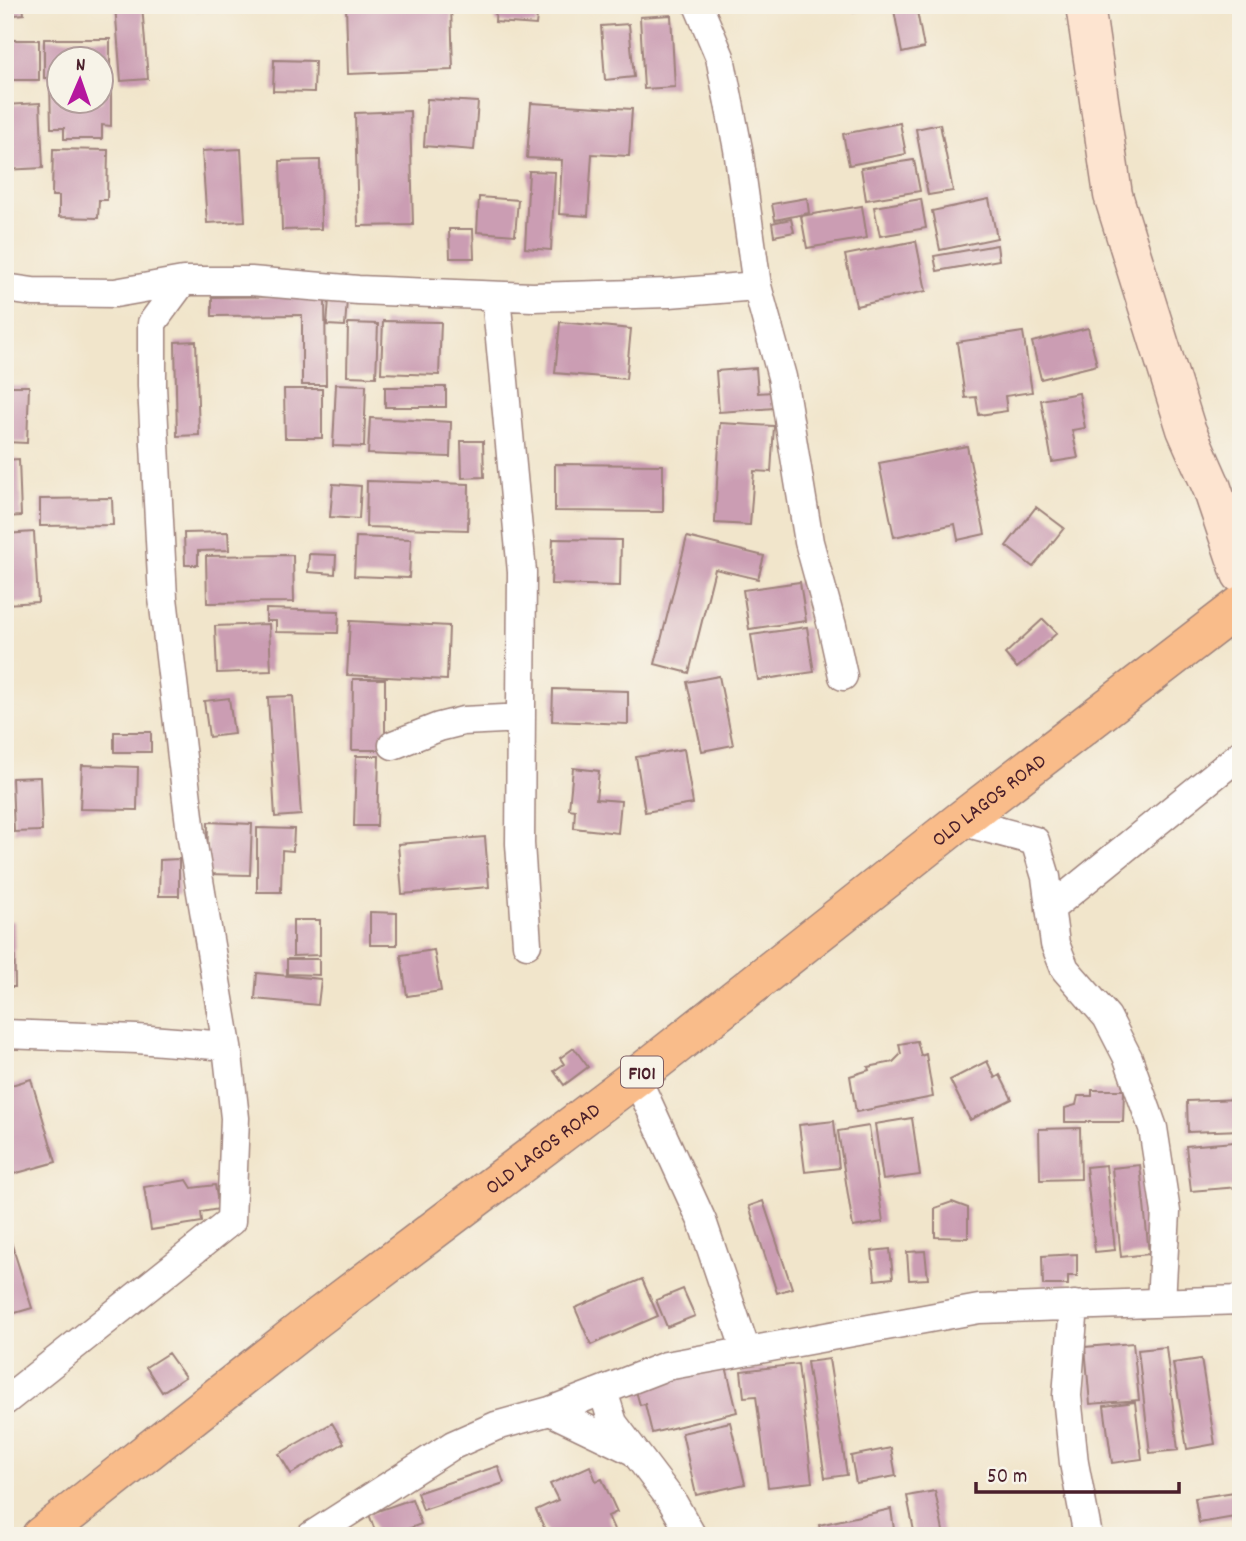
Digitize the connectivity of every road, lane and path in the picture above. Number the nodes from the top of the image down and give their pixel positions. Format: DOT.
graph roads {
  1 [pos="698,5"];
  2 [pos="1085,5"];
  3 [pos="183,281"];
  4 [pos="757,286"];
  5 [pos="5,288"];
  6 [pos="116,293"];
  7 [pos="496,296"];
  8 [pos="152,323"];
  9 [pos="1241,574"];
  10 [pos="1241,604"];
  11 [pos="843,676"];
  12 [pos="521,718"];
  13 [pos="393,746"];
  14 [pos="1241,754"];
  15 [pos="960,821"];
  16 [pos="1050,908"];
  17 [pos="527,944"];
  18 [pos="5,1034"];
  19 [pos="227,1046"];
  20 [pos="636,1077"];
  21 [pos="1241,1300"];
  22 [pos="1161,1302"];
  23 [pos="1073,1305"];
  24 [pos="746,1351"];
  25 [pos="603,1391"];
  26 [pos="5,1401"];
  27 [pos="550,1411"];
  28 [pos="633,1451"];
  29 [pos="318,1533"];
  30 [pos="41,1536"];
  31 [pos="692,1536"];
  32 [pos="1088,1536"];
  1 -- 4 [label="street"];
  2 -- 9 [label="street"];
  3 -- 6 [label="street"];
  3 -- 7 [label="street"];
  3 -- 8 [label="street"];
  4 -- 7 [label="street"];
  4 -- 11 [label="street"];
  5 -- 6 [label="street"];
  6 -- 8 [label="street"];
  7 -- 12 [label="street"];
  8 -- 19 [label="street"];
  10 -- 15 [label="main road, OLD LAGOS ROAD / F101"];
  12 -- 13 [label="street"];
  12 -- 17 [label="street"];
  14 -- 16 [label="street"];
  15 -- 16 [label="street"];
  15 -- 20 [label="main road, OLD LAGOS ROAD / F101"];
  16 -- 22 [label="street"];
  18 -- 19 [label="street"];
  19 -- 26 [label="street"];
  20 -- 24 [label="street"];
  20 -- 30 [label="main road, OLD LAGOS ROAD / F101"];
  21 -- 22 [label="street"];
  22 -- 23 [label="street"];
  23 -- 24 [label="street"];
  23 -- 32 [label="street"];
  24 -- 25 [label="street"];
  25 -- 27 [label="street"];
  25 -- 28 [label="street"];
  27 -- 28 [label="street"];
  27 -- 29 [label="street"];
  28 -- 31 [label="street"];
}
